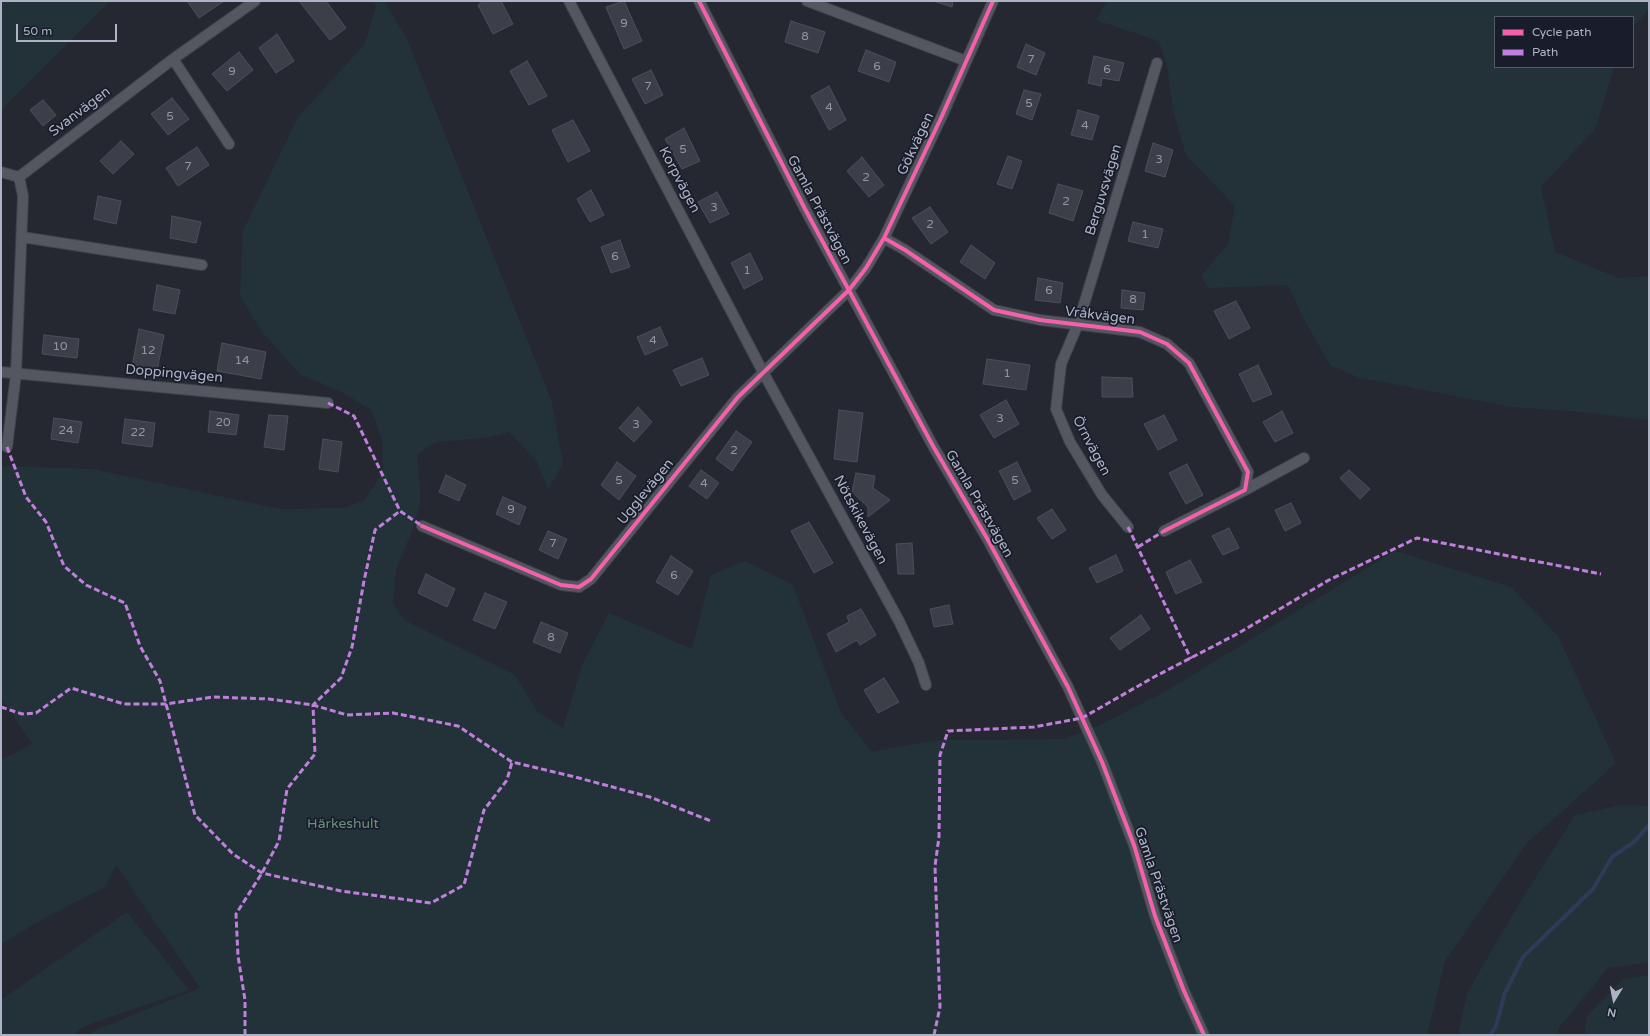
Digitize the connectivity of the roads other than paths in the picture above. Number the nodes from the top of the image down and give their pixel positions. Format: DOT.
graph roads {
  1 [pos="255,1"];
  2 [pos="569,1"];
  3 [pos="699,1"];
  4 [pos="807,1"];
  5 [pos="993,1"];
  6 [pos="173,59"];
  7 [pos="966,61"];
  8 [pos="1156,63"];
  9 [pos="229,144"];
  10 [pos="1,172"];
  11 [pos="19,177"];
  12 [pos="22,237"];
  13 [pos="884,238"];
  14 [pos="202,265"];
  15 [pos="849,290"];
  16 [pos="1078,324"];
  17 [pos="1,372"];
  18 [pos="763,372"];
  19 [pos="16,374"];
  20 [pos="328,402"];
  21 [pos="7,447"];
  22 [pos="1304,458"];
  23 [pos="1245,490"];
  24 [pos="422,526"];
  25 [pos="1128,527"];
  26 [pos="1164,531"];
  27 [pos="926,685"];
  28 [pos="1204,1035"];
  1 -- 6 [label="street, Svanvägen"];
  2 -- 18 [label="street, Korpvägen"];
  3 -- 15 [label="street, Gamla Prästvägen"];
  4 -- 7 [label="street"];
  5 -- 7 [label="street, Gökvägen"];
  6 -- 9 [label="street"];
  6 -- 11 [label="street, Svanvägen"];
  7 -- 13 [label="street, Gökvägen"];
  8 -- 16 [label="street, Berguvsvägen"];
  10 -- 11 [label="street"];
  11 -- 12 [label="street"];
  12 -- 14 [label="street"];
  12 -- 19 [label="street"];
  13 -- 15 [label="street, Gökvägen"];
  13 -- 16 [label="street, Vråkvägen"];
  15 -- 18 [label="street, Ugglevägen"];
  15 -- 28 [label="street, Gamla Prästvägen"];
  16 -- 23 [label="street, Vråkvägen"];
  16 -- 25 [label="street, Örnvägen"];
  17 -- 19 [label="street, Doppingvägen"];
  18 -- 24 [label="street, Ugglevägen"];
  18 -- 27 [label="street, Nötskikevägen"];
  19 -- 20 [label="street, Doppingvägen"];
  19 -- 21 [label="street"];
  22 -- 23 [label="street"];
  23 -- 26 [label="street"];
}
